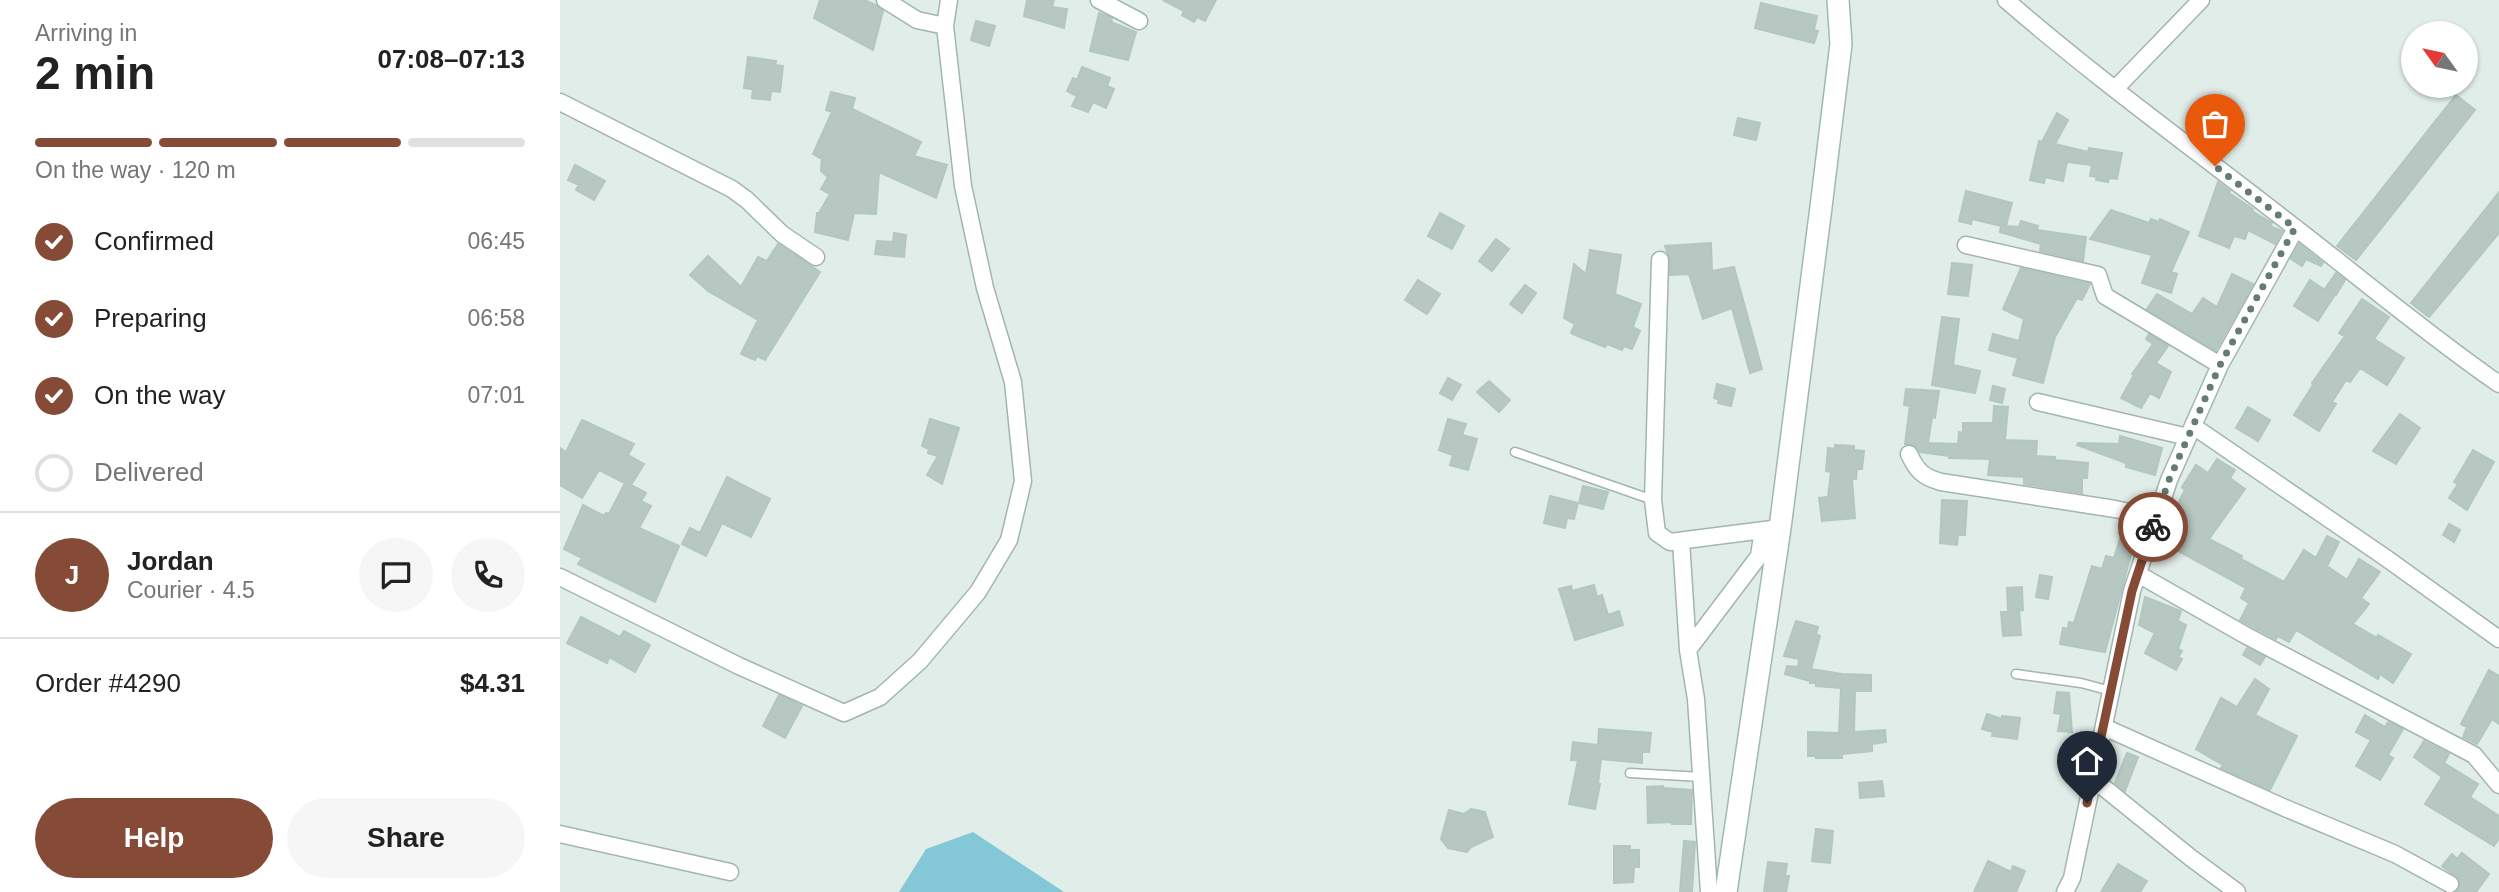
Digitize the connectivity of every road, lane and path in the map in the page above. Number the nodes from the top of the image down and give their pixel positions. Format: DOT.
graph roads {
  1 [pos="886,0"];
  2 [pos="949,0"];
  3 [pos="1099,0"];
  4 [pos="1838,0"];
  5 [pos="2006,0"];
  6 [pos="2201,0"];
  7 [pos="1139,21"];
  8 [pos="945,26"];
  9 [pos="2115,89"];
  10 [pos="560,102"];
  11 [pos="2295,228"];
  12 [pos="1966,245"];
  13 [pos="816,257"];
  14 [pos="1660,260"];
  15 [pos="2220,365"];
  16 [pos="2499,384"];
  17 [pos="2038,402"];
  18 [pos="2191,431"];
  19 [pos="1515,452"];
  20 [pos="1909,454"];
  21 [pos="1653,500"];
  22 [pos="2156,518"];
  23 [pos="1772,529"];
  24 [pos="1681,541"];
  25 [pos="2138,574"];
  26 [pos="560,577"];
  27 [pos="2499,639"];
  28 [pos="1688,650"];
  29 [pos="2016,674"];
  30 [pos="2111,691"];
  31 [pos="2104,727"];
  32 [pos="1630,774"];
  33 [pos="1702,777"];
  34 [pos="2092,779"];
  35 [pos="2499,785"];
  36 [pos="560,834"];
  37 [pos="730,872"];
  38 [pos="2450,884"];
  39 [pos="1709,892"];
  40 [pos="1726,892"];
  41 [pos="2065,892"];
  42 [pos="2237,892"];
  1 -- 8 [label="street"];
  2 -- 8 [label="street"];
  3 -- 7 [label="street"];
  4 -- 23 [label="street"];
  5 -- 9 [label="street"];
  6 -- 9 [label="street"];
  8 -- 26 [label="street"];
  9 -- 11 [label="street"];
  10 -- 13 [label="street"];
  11 -- 15 [label="street"];
  11 -- 16 [label="street"];
  12 -- 15 [label="street"];
  14 -- 21 [label="street"];
  15 -- 18 [label="street"];
  17 -- 18 [label="street"];
  18 -- 22 [label="street"];
  18 -- 27 [label="street"];
  19 -- 21 [label="lane"];
  20 -- 22 [label="street"];
  21 -- 24 [label="street"];
  22 -- 25 [label="street"];
  23 -- 24 [label="street"];
  23 -- 28 [label="street"];
  23 -- 40 [label="street"];
  24 -- 28 [label="street"];
  25 -- 30 [label="street"];
  25 -- 35 [label="street"];
  28 -- 33 [label="street"];
  29 -- 30 [label="lane"];
  30 -- 31 [label="street"];
  31 -- 34 [label="street"];
  31 -- 38 [label="street"];
  32 -- 33 [label="lane"];
  33 -- 39 [label="street"];
  34 -- 41 [label="street"];
  34 -- 42 [label="street"];
  36 -- 37 [label="street"];
}
